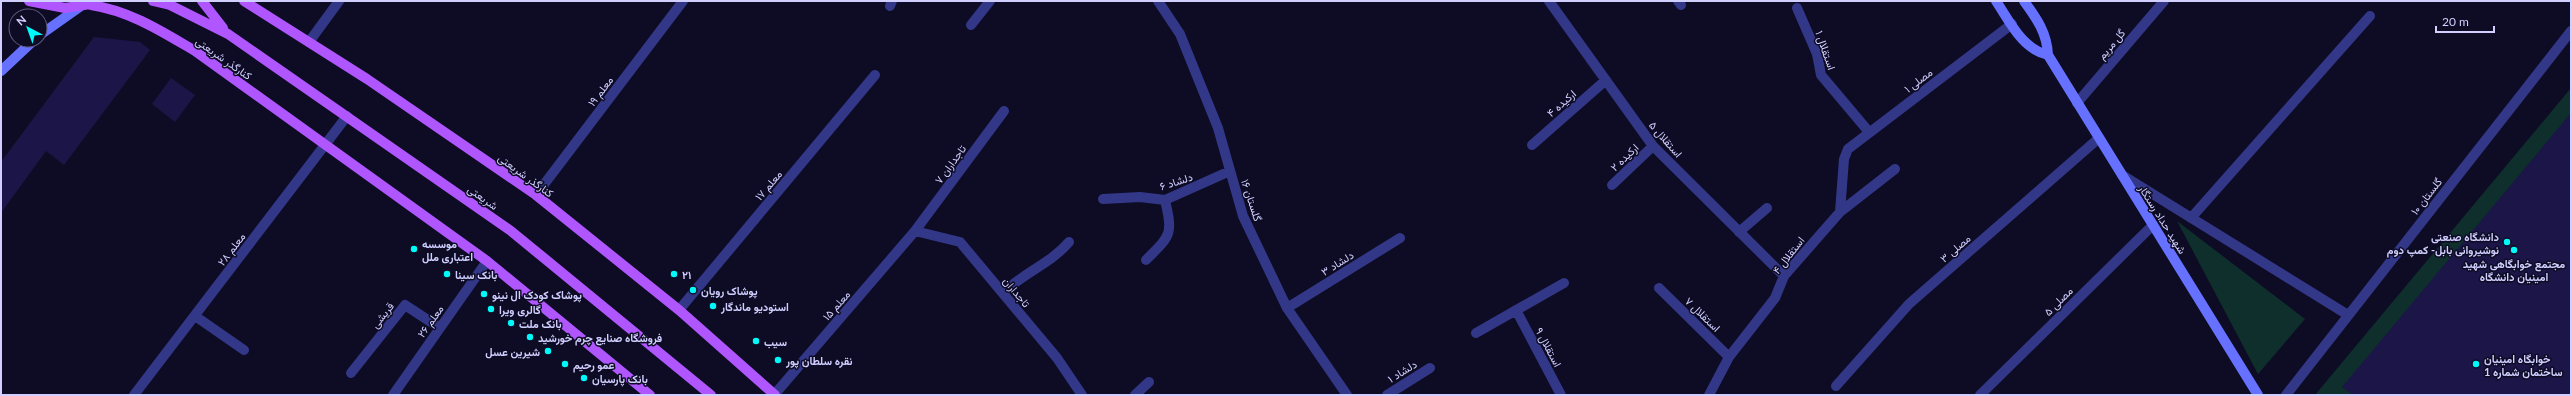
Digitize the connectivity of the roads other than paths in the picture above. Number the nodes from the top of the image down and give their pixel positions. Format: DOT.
graph roads {
  1 [pos="29,1"];
  2 [pos="102,1"];
  3 [pos="153,1"];
  4 [pos="202,1"];
  5 [pos="244,1"];
  6 [pos="339,1"];
  7 [pos="683,1"];
  8 [pos="990,1"];
  9 [pos="1158,1"];
  10 [pos="1549,1"];
  11 [pos="1996,1"];
  12 [pos="2024,1"];
  13 [pos="2164,1"];
  14 [pos="86,6"];
  15 [pos="1797,8"];
  16 [pos="2370,16"];
  17 [pos="2012,24"];
  18 [pos="971,25"];
  19 [pos="48,30"];
  20 [pos="2571,31"];
  21 [pos="228,34"];
  22 [pos="309,42"];
  23 [pos="26,48"];
  24 [pos="2048,56"];
  25 [pos="1,72"];
  26 [pos="875,75"];
  27 [pos="1606,80"];
  28 [pos="2078,103"];
  29 [pos="1004,111"];
  30 [pos="347,116"];
  31 [pos="1869,132"];
  32 [pos="2100,138"];
  33 [pos="325,145"];
  34 [pos="1532,145"];
  35 [pos="1653,146"];
  36 [pos="1895,170"];
  37 [pos="1230,171"];
  38 [pos="2122,175"];
  39 [pos="1612,185"];
  40 [pos="536,195"];
  41 [pos="1103,199"];
  42 [pos="1165,200"];
  43 [pos="1767,208"];
  44 [pos="1840,212"];
  45 [pos="2191,218"];
  46 [pos="2153,225"];
  47 [pos="915,231"];
  48 [pos="1739,232"];
  49 [pos="1400,238"];
  50 [pos="1069,242"];
  51 [pos="1146,260"];
  52 [pos="487,261"];
  53 [pos="1784,276"];
  54 [pos="1564,283"];
  55 [pos="1659,288"];
  56 [pos="1003,293"];
  57 [pos="1287,308"];
  58 [pos="679,310"];
  59 [pos="1516,310"];
  60 [pos="195,316"];
  61 [pos="2348,316"];
  62 [pos="440,328"];
  63 [pos="1476,333"];
  64 [pos="244,350"];
  65 [pos="1729,357"];
  66 [pos="1430,368"];
  67 [pos="351,373"];
  68 [pos="1149,382"];
  69 [pos="1836,386"];
  70 [pos="1345,394"];
  71 [pos="134,395"];
  72 [pos="393,395"];
  73 [pos="650,395"];
  74 [pos="711,395"];
  75 [pos="774,395"];
  76 [pos="1082,395"];
  77 [pos="1134,395"];
  78 [pos="1387,395"];
  79 [pos="1561,395"];
  80 [pos="1709,395"];
  81 [pos="1980,395"];
  82 [pos="2258,395"];
  83 [pos="2286,395"];
  1 -- 14 [label="main road"];
  2 -- 14 [label="main road"];
  3 -- 21 [label="main road"];
  4 -- 21 [label="main road"];
  5 -- 22 [label="main road, کنارگذر شریعتی"];
  6 -- 22 [label="street"];
  7 -- 40 [label="street, معلم ۱۹"];
  8 -- 18 [label="street"];
  9 -- 37 [label="street, گلستان ۱۶"];
  10 -- 27 [label="street, استقلال ۵"];
  11 -- 17 [label="main road"];
  12 -- 24 [label="main road, شهید حداد رستگار"];
  13 -- 28 [label="street, گل مریم"];
  14 -- 19 [label="main road"];
  14 -- 33 [label="main road, کنارگذر شریعتی"];
  15 -- 31 [label="street, استقلال ۱"];
  16 -- 45 [label="street"];
  17 -- 24 [label="main road"];
  17 -- 31 [label="street, مصلی ۱"];
  20 -- 61 [label="street, گلستان ۱۰"];
  21 -- 30 [label="main road, شریعتی"];
  22 -- 40 [label="main road, کنارگذر شریعتی"];
  23 -- 25 [label="main road"];
  24 -- 28 [label="main road, شهید حداد رستگار"];
  26 -- 58 [label="street, معلم ۱۷"];
  27 -- 34 [label="street, ارکیده ۴"];
  27 -- 35 [label="street, استقلال ۵"];
  28 -- 32 [label="main road, شهید حداد رستگار"];
  29 -- 47 [label="street, تاجداران ۷"];
  30 -- 33 [label="street, معلم ۲۸"];
  30 -- 74 [label="main road, شریعتی"];
  31 -- 44 [label="street, مصلی ۱"];
  32 -- 38 [label="main road, شهید حداد رستگار"];
  32 -- 69 [label="street, مصلی ۳"];
  33 -- 52 [label="main road, کنارگذر شریعتی"];
  33 -- 60 [label="street, معلم ۲۸"];
  35 -- 39 [label="street, ارکیده ۲"];
  35 -- 48 [label="street, استقلال ۵"];
  36 -- 44 [label="street, استقلال ۴"];
  37 -- 42 [label="street, دلشاد ۶"];
  37 -- 57 [label="street, گلستان ۱۶"];
  38 -- 45 [label="street"];
  38 -- 46 [label="main road, شهید حداد رستگار"];
  40 -- 58 [label="main road, کنارگذر شریعتی"];
  41 -- 42 [label="street, دلشاد ۶"];
  42 -- 51 [label="street"];
  43 -- 48 [label="street"];
  44 -- 53 [label="street, استقلال ۴"];
  45 -- 61 [label="street"];
  46 -- 81 [label="street, مصلی ۵"];
  46 -- 82 [label="main road, شهید حداد رستگار"];
  47 -- 56 [label="street, تاجداران"];
  47 -- 75 [label="street, معلم ۱۵"];
  48 -- 53 [label="street, استقلال ۵"];
  49 -- 57 [label="street, دلشاد ۳"];
  50 -- 56 [label="street"];
  52 -- 62 [label="street, معلم ۲۶"];
  52 -- 73 [label="main road, کنارگذر شریعتی"];
  53 -- 65 [label="street, استقلال ۴"];
  54 -- 59 [label="street"];
  55 -- 65 [label="street, استقلال ۷"];
  56 -- 76 [label="street, تاجداران"];
  57 -- 70 [label="street, گلستان ۱۶"];
  58 -- 75 [label="main road, کنارگذر شریعتی"];
  59 -- 63 [label="street"];
  59 -- 79 [label="street, استقلال ۹"];
  60 -- 64 [label="street"];
  60 -- 71 [label="street, معلم ۲۸"];
  61 -- 83 [label="street, گلستان ۱۰"];
  62 -- 67 [label="street, قریشی"];
  62 -- 72 [label="street, معلم ۲۶"];
  65 -- 80 [label="street, استقلال ۴"];
  66 -- 78 [label="street, دلشاد ۱"];
  68 -- 77 [label="street"];
}
